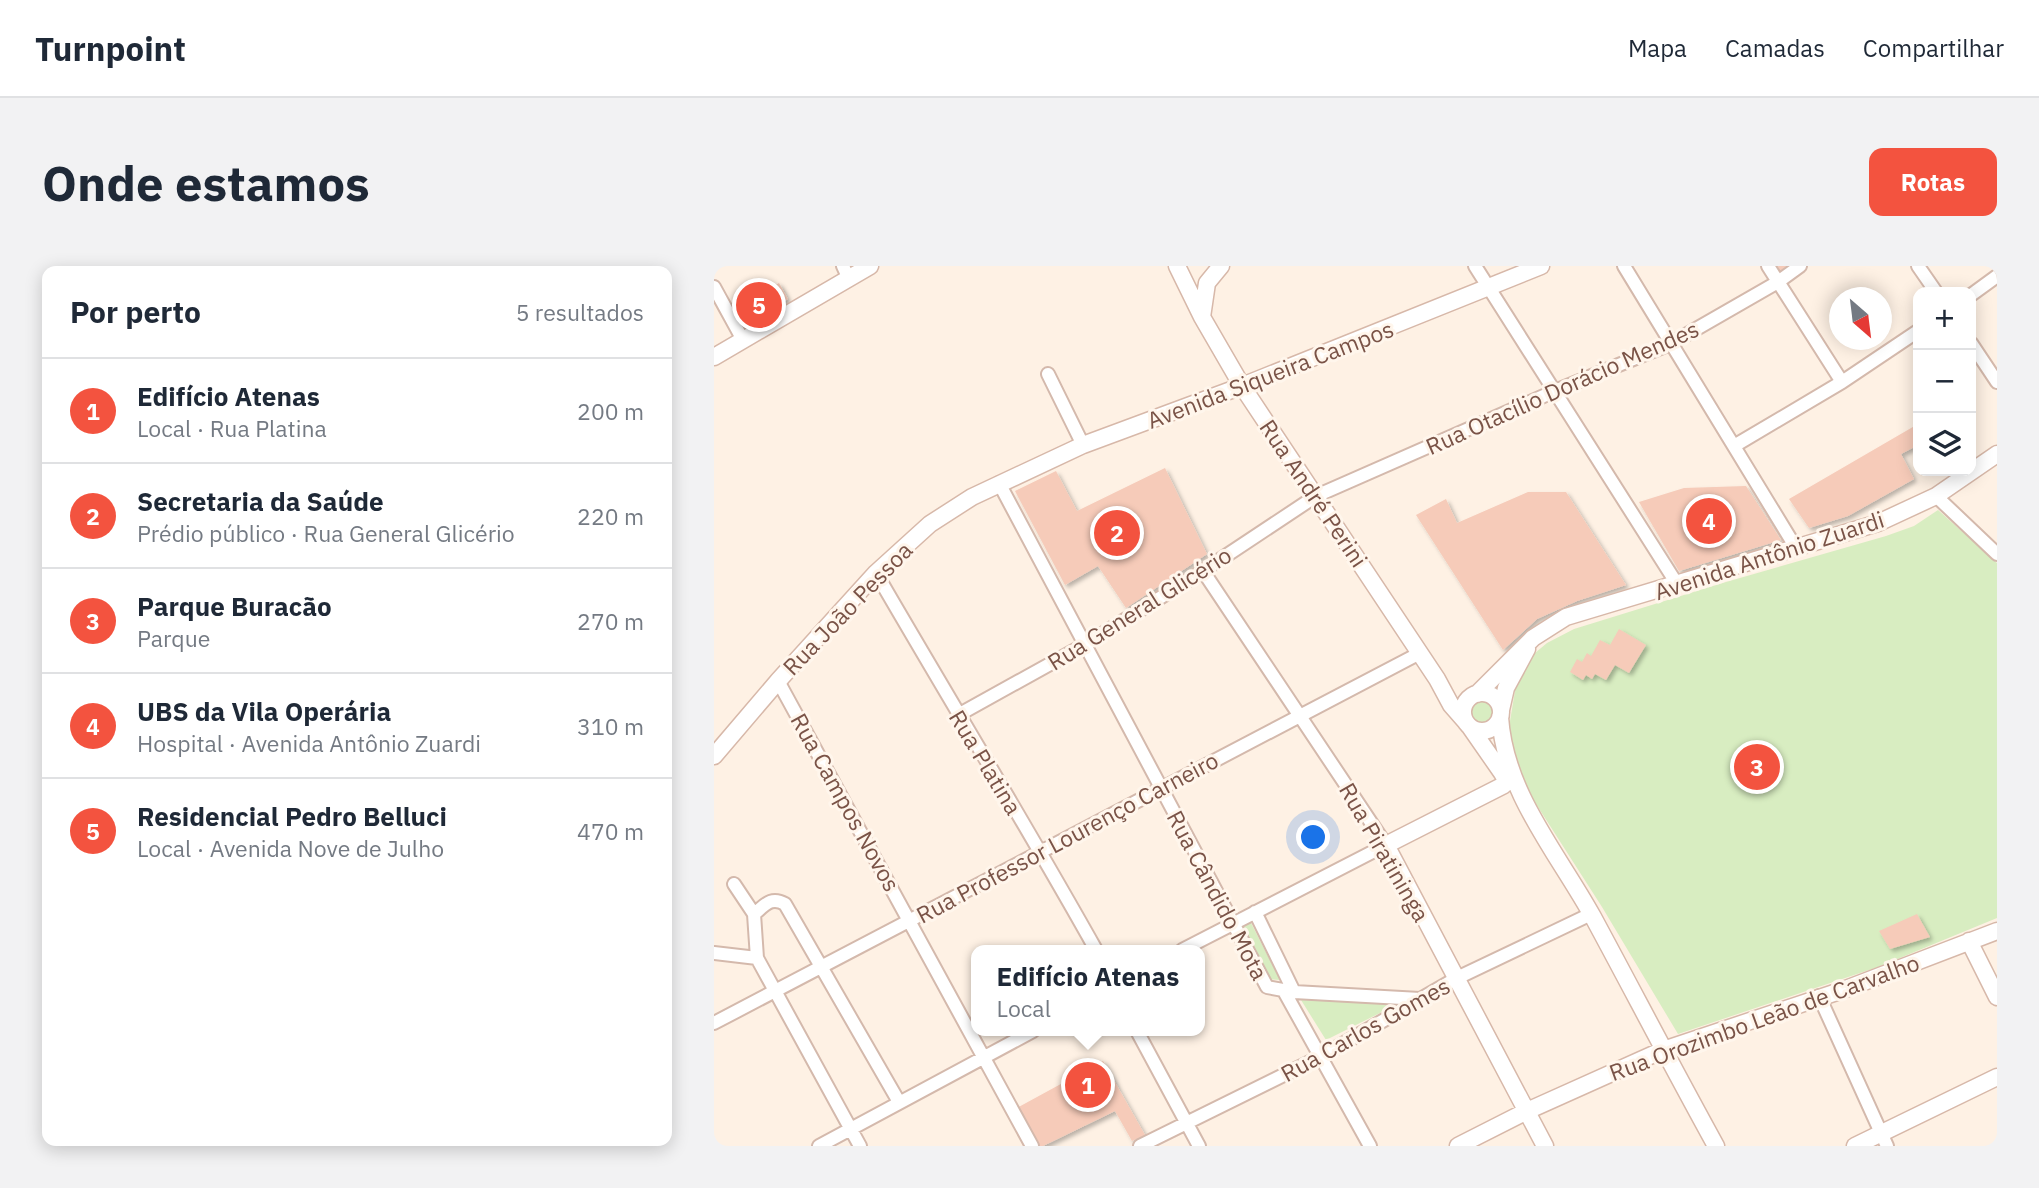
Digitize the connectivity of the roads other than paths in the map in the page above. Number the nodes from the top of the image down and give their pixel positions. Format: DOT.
graph roads {
  1 [pos="870,266"];
  2 [pos="1177,266"];
  3 [pos="1220,266"];
  4 [pos="1475,266"];
  5 [pos="1541,266"];
  6 [pos="1624,266"];
  7 [pos="1768,266"];
  8 [pos="1800,266"];
  9 [pos="1918,266"];
  10 [pos="846,271"];
  11 [pos="1997,276"];
  12 [pos="1779,282"];
  13 [pos="714,287"];
  14 [pos="1933,287"];
  15 [pos="1490,288"];
  16 [pos="1976,291"];
  17 [pos="1202,317"];
  18 [pos="1913,334"];
  19 [pos="743,340"];
  20 [pos="1670,345"];
  21 [pos="1976,350"];
  22 [pos="714,357"];
  23 [pos="1048,374"];
  24 [pos="1842,382"];
  25 [pos="1997,382"];
  26 [pos="1242,386"];
  27 [pos="1555,391"];
  28 [pos="1083,445"];
  29 [pos="1734,446"];
  30 [pos="1997,454"];
  31 [pos="999,483"];
  32 [pos="1316,496"];
  33 [pos="1936,496"];
  34 [pos="1796,548"];
  35 [pos="1997,554"];
  36 [pos="1203,571"];
  37 [pos="877,573"];
  38 [pos="1677,584"];
  39 [pos="1533,638"];
  40 [pos="1086,644"];
  41 [pos="1420,653"];
  42 [pos="1437,678"];
  43 [pos="778,681"];
  44 [pos="1475,694"];
  45 [pos="1500,713"];
  46 [pos="1300,714"];
  47 [pos="958,715"];
  48 [pos="1468,724"];
  49 [pos="714,756"];
  50 [pos="1160,788"];
  51 [pos="1386,845"];
  52 [pos="1040,851"];
  53 [pos="734,884"];
  54 [pos="1255,912"];
  55 [pos="754,914"];
  56 [pos="1591,914"];
  57 [pos="911,920"];
  58 [pos="1233,924"];
  59 [pos="1997,931"];
  60 [pos="1969,941"];
  61 [pos="1093,945"];
  62 [pos="1192,945"];
  63 [pos="714,953"];
  64 [pos="757,958"];
  65 [pos="822,967"];
  66 [pos="1457,978"];
  67 [pos="1289,991"];
  68 [pos="775,993"];
  69 [pos="1819,996"];
  70 [pos="1997,996"];
  71 [pos="1420,999"];
  72 [pos="714,1023"];
  73 [pos="971,1031"];
  74 [pos="974,1036"];
  75 [pos="1024,1036"];
  76 [pos="1140,1036"];
  77 [pos="1663,1050"];
  78 [pos="985,1057"];
  79 [pos="1320,1057"];
  80 [pos="1997,1077"];
  81 [pos="899,1102"];
  82 [pos="1527,1111"];
  83 [pos="1186,1122"];
  84 [pos="850,1129"];
  85 [pos="1884,1139"];
  86 [pos="819,1146"];
  87 [pos="860,1146"];
  88 [pos="1032,1146"];
  89 [pos="1140,1146"];
  90 [pos="1199,1146"];
  91 [pos="1370,1146"];
  92 [pos="1458,1146"];
  93 [pos="1545,1146"];
  94 [pos="1716,1146"];
  95 [pos="1855,1146"];
  1 -- 10 [label="main road"];
  2 -- 17 [label="main road, Rua André Perini"];
  3 -- 17 [label="main road"];
  4 -- 15 [label="street"];
  5 -- 15 [label="main road, Avenida Siqueira Campos"];
  6 -- 20 [label="street"];
  7 -- 12 [label="street"];
  8 -- 12 [label="street, Rua Otacílio Dorácio Mendes"];
  9 -- 14 [label="street"];
  10 -- 19 [label="main road"];
  11 -- 16 [label="street"];
  12 -- 20 [label="street, Rua Otacílio Dorácio Mendes"];
  12 -- 24 [label="street"];
  13 -- 19 [label="street"];
  15 -- 26 [label="main road, Avenida Siqueira Campos"];
  15 -- 27 [label="street"];
  17 -- 26 [label="main road, Rua André Perini"];
  18 -- 24 [label="street"];
  19 -- 22 [label="main road"];
  20 -- 27 [label="street, Rua Otacílio Dorácio Mendes"];
  20 -- 29 [label="street"];
  21 -- 25 [label="street"];
  23 -- 28 [label="street"];
  24 -- 29 [label="street"];
  26 -- 28 [label="main road, Avenida Siqueira Campos"];
  26 -- 32 [label="main road, Rua André Perini"];
  27 -- 32 [label="street, Rua Otacílio Dorácio Mendes"];
  27 -- 38 [label="street"];
  28 -- 31 [label="main road, Avenida Siqueira Campos"];
  29 -- 34 [label="street"];
  30 -- 33 [label="main road, Avenida Antônio Zuardi"];
  31 -- 37 [label="main road, Rua João Pessoa"];
  31 -- 40 [label="street, Rua Cândido Mota"];
  32 -- 36 [label="street, Rua General Glicério"];
  32 -- 41 [label="main road, Rua André Perini"];
  33 -- 34 [label="main road, Avenida Antônio Zuardi"];
  33 -- 35 [label="street"];
  34 -- 38 [label="main road, Avenida Antônio Zuardi"];
  36 -- 40 [label="street, Rua General Glicério"];
  36 -- 46 [label="street, Rua Piratininga"];
  37 -- 43 [label="main road, Rua João Pessoa"];
  37 -- 47 [label="street, Rua Platina"];
  38 -- 39 [label="main road, Avenida Antônio Zuardi"];
  39 -- 44 [label="main road, Avenida Antônio Zuardi"];
  39 -- 45 [label="main road, Avenida Antônio Zuardi"];
  40 -- 47 [label="street, Rua General Glicério"];
  40 -- 50 [label="street, Rua Cândido Mota"];
  41 -- 42 [label="main road, Rua André Perini"];
  41 -- 46 [label="street, Rua Professor Lourenço Carneiro"];
  42 -- 44 [label="main road, Rua André Perini"];
  42 -- 48 [label="main road, Rua André Perini"];
  43 -- 49 [label="main road, Rua João Pessoa"];
  43 -- 57 [label="street, Rua Campos Novos"];
  44 -- 45 [label="main road"];
  44 -- 48 [label="main road"];
  45 -- 48 [label="main road"];
  45 -- 56 [label="main road"];
  46 -- 50 [label="street, Rua Professor Lourenço Carneiro"];
  46 -- 51 [label="street, Rua Piratininga"];
  47 -- 52 [label="street, Rua Platina"];
  48 -- 51 [label="main road, Rua André Perini"];
  50 -- 52 [label="street, Rua Professor Lourenço Carneiro"];
  50 -- 58 [label="street, Rua Cândido Mota"];
  51 -- 54 [label="street"];
  51 -- 66 [label="main road, Rua Piratininga"];
  52 -- 57 [label="street, Rua Professor Lourenço Carneiro"];
  52 -- 61 [label="street, Rua Platina"];
  53 -- 55 [label="street"];
  54 -- 58 [label="street"];
  54 -- 67 [label="street, Rua Cândido Mota"];
  55 -- 64 [label="street"];
  55 -- 65 [label="street"];
  56 -- 66 [label="street, Rua Carlos Gomes"];
  56 -- 77 [label="main road"];
  57 -- 65 [label="street, Rua Professor Lourenço Carneiro"];
  57 -- 73 [label="street, Rua Campos Novos"];
  58 -- 62 [label="street"];
  58 -- 67 [label="street, Rua Cândido Mota"];
  59 -- 60 [label="main road, Rua Orozimbo Leão de Carvalho"];
  60 -- 69 [label="main road, Rua Orozimbo Leão de Carvalho"];
  60 -- 70 [label="main road"];
  63 -- 64 [label="street"];
  64 -- 68 [label="street"];
  65 -- 68 [label="street, Rua Professor Lourenço Carneiro"];
  65 -- 81 [label="street"];
  66 -- 71 [label="street, Rua Carlos Gomes"];
  66 -- 82 [label="main road, Rua Piratininga"];
  67 -- 71 [label="street"];
  67 -- 79 [label="street, Rua Cândido Mota"];
  68 -- 72 [label="street, Rua Professor Lourenço Carneiro"];
  68 -- 84 [label="street"];
  69 -- 77 [label="main road, Rua Orozimbo Leão de Carvalho"];
  69 -- 85 [label="street"];
  71 -- 79 [label="street, Rua Carlos Gomes"];
  74 -- 78 [label="street, Rua Campos Novos"];
  75 -- 78 [label="street"];
  76 -- 83 [label="street"];
  77 -- 82 [label="main road, Rua Orozimbo Leão de Carvalho"];
  77 -- 94 [label="main road"];
  78 -- 81 [label="street"];
  78 -- 88 [label="street, Rua Campos Novos"];
  79 -- 83 [label="street, Rua Carlos Gomes"];
  79 -- 91 [label="street, Rua Cândido Mota"];
  80 -- 85 [label="main road"];
  81 -- 84 [label="street"];
  82 -- 92 [label="main road, Rua Orozimbo Leão de Carvalho"];
  82 -- 93 [label="main road, Rua Piratininga"];
  83 -- 89 [label="street, Rua Carlos Gomes"];
  83 -- 90 [label="street"];
  84 -- 86 [label="street"];
  84 -- 87 [label="street"];
  85 -- 95 [label="main road"];
}
